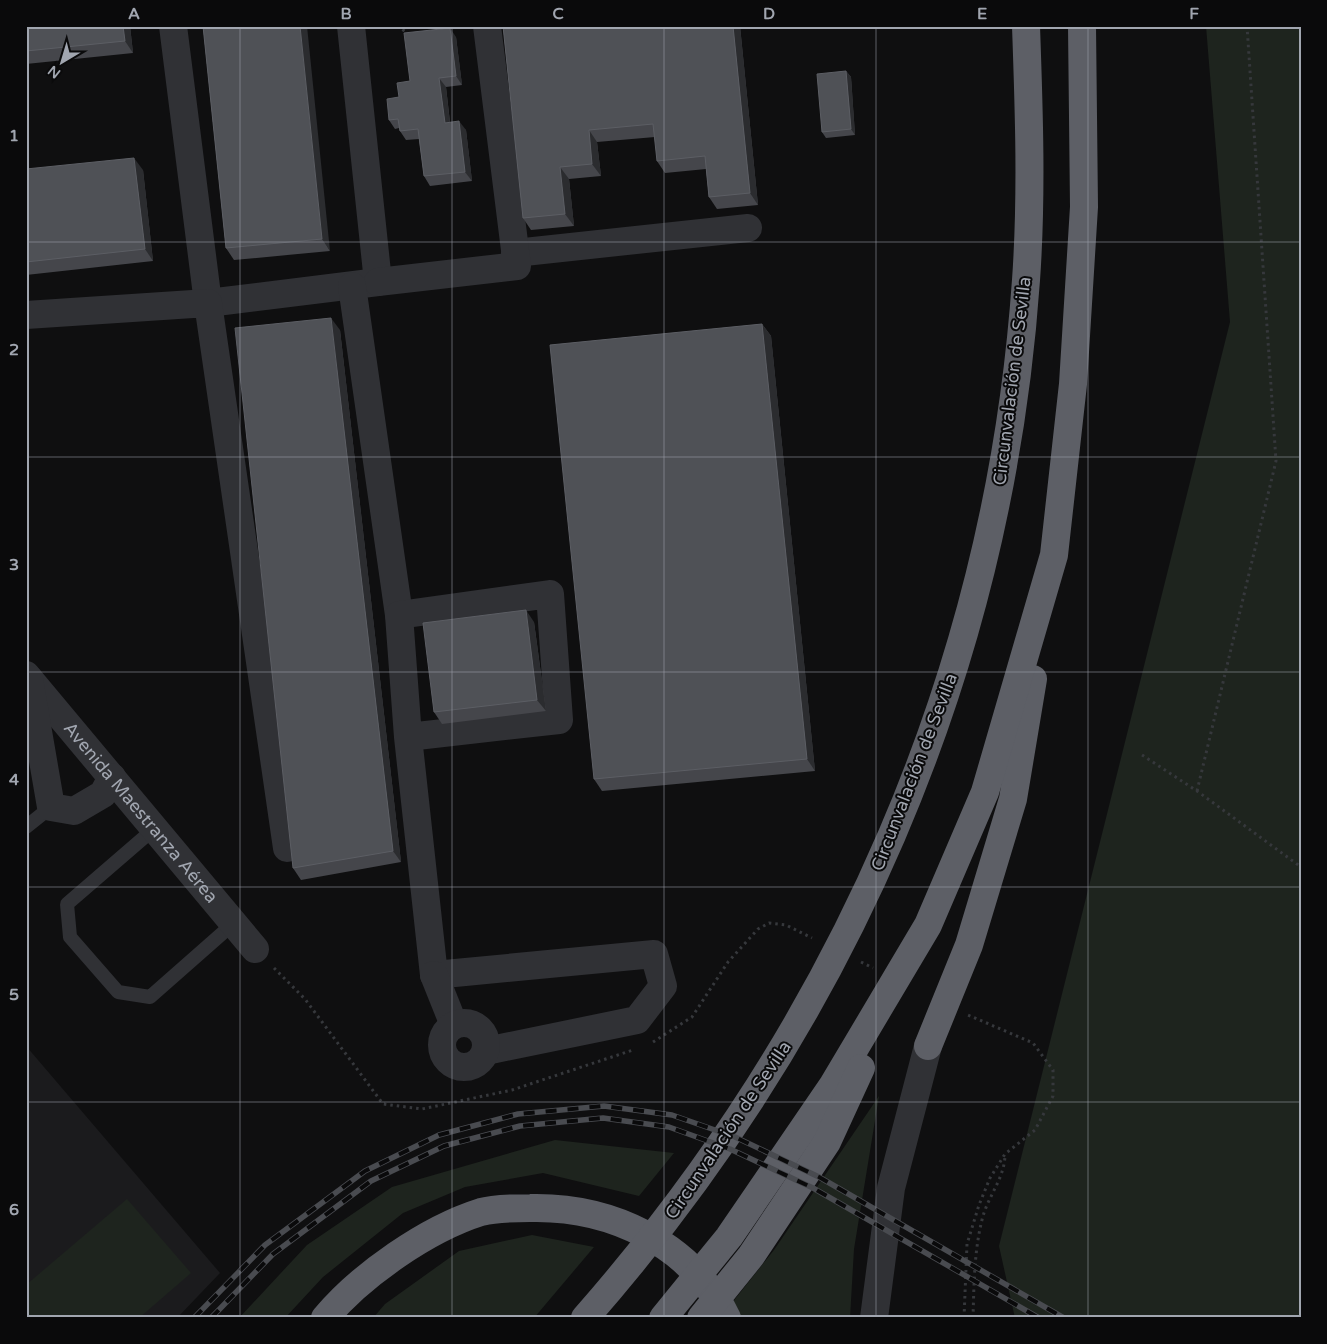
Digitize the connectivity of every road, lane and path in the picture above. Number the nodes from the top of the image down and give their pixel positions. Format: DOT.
graph roads {
  1 [pos="173,26"];
  2 [pos="351,26"];
  3 [pos="398,26"];
  4 [pos="487,26"];
  5 [pos="1026,26"];
  6 [pos="1082,26"];
  7 [pos="1247,26"];
  8 [pos="412,36"];
  9 [pos="748,228"];
  10 [pos="515,252"];
  11 [pos="365,284"];
  12 [pos="208,303"];
  13 [pos="26,315"];
  14 [pos="1054,554"];
  15 [pos="399,615"];
  16 [pos="27,677"];
  17 [pos="408,737"];
  18 [pos="1142,755"];
  19 [pos="112,777"];
  20 [pos="1197,792"];
  21 [pos="50,806"];
  22 [pos="26,828"];
  23 [pos="155,828"];
  24 [pos="287,848"];
  25 [pos="1301,867"];
  26 [pos="234,923"];
  27 [pos="928,926"];
  28 [pos="255,948"];
  29 [pos="434,975"];
  30 [pos="692,1017"];
  31 [pos="454,1025"];
  32 [pos="645,1045"];
  33 [pos="928,1046"];
  34 [pos="638,1048"];
  35 [pos="486,1051"];
  36 [pos="325,1318"];
  37 [pos="585,1318"];
  38 [pos="664,1318"];
  39 [pos="701,1318"];
  40 [pos="727,1318"];
  41 [pos="874,1318"];
  42 [pos="964,1318"];
  43 [pos="973,1318"];
  1 -- 12 [label="street"];
  2 -- 11 [label="street"];
  3 -- 8 [label="path"];
  4 -- 10 [label="street"];
  5 -- 37 [label="highway, Circunvalación de Sevilla"];
  6 -- 14 [label="highway"];
  7 -- 20 [label="path"];
  9 -- 10 [label="street"];
  10 -- 11 [label="street"];
  11 -- 12 [label="street"];
  11 -- 15 [label="street"];
  12 -- 13 [label="street"];
  12 -- 24 [label="street"];
  14 -- 27 [label="highway"];
  14 -- 33 [label="highway"];
  15 -- 17 [label="street"];
  15 -- 17 [label="street"];
  16 -- 19 [label="street, Avenida Maestranza Aérea"];
  16 -- 21 [label="street"];
  17 -- 29 [label="street"];
  18 -- 20 [label="path"];
  19 -- 21 [label="street"];
  19 -- 23 [label="street, Avenida Maestranza Aérea"];
  20 -- 25 [label="path"];
  21 -- 22 [label="lane"];
  23 -- 26 [label="street, Avenida Maestranza Aérea"];
  23 -- 26 [label="lane"];
  26 -- 28 [label="street, Avenida Maestranza Aérea"];
  27 -- 38 [label="highway"];
  27 -- 39 [label="highway"];
  28 -- 34 [label="path"];
  29 -- 31 [label="street"];
  29 -- 35 [label="street"];
  30 -- 32 [label="path"];
  31 -- 35 [label="street"];
  31 -- 35 [label="street"];
  33 -- 41 [label="street"];
  36 -- 40 [label="highway"];
  42 -- 43 [label="path"];
}
